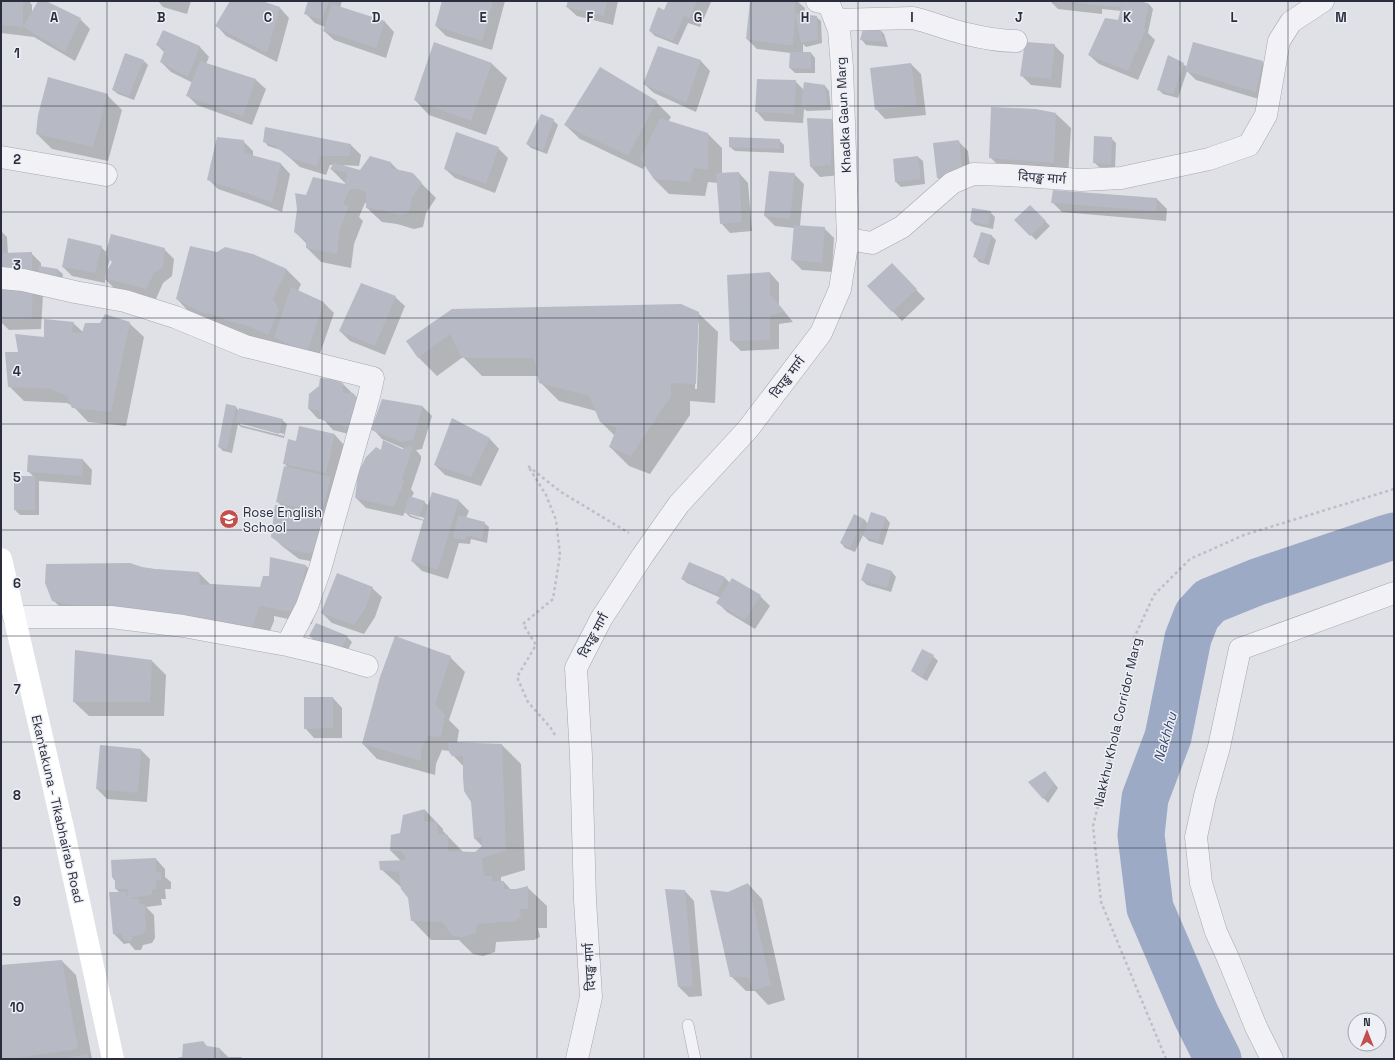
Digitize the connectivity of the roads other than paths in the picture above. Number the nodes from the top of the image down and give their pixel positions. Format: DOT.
graph roads {
  1 [pos="817,1"];
  2 [pos="1323,1"];
  3 [pos="835,20"];
  4 [pos="1016,41"];
  5 [pos="1,157"];
  6 [pos="106,175"];
  7 [pos="848,239"];
  8 [pos="1,278"];
  9 [pos="1,559"];
  10 [pos="1394,593"];
  11 [pos="14,617"];
  12 [pos="287,645"];
  13 [pos="367,666"];
  14 [pos="688,1025"];
  15 [pos="113,1059"];
  16 [pos="576,1059"];
  17 [pos="696,1059"];
  18 [pos="1272,1059"];
  1 -- 3 [label="street, Khadka Gaun Marg"];
  2 -- 7 [label="street, दिपङ्ख मार्ग"];
  3 -- 4 [label="street"];
  3 -- 7 [label="street, Khadka Gaun Marg"];
  5 -- 6 [label="street"];
  7 -- 16 [label="street, दिपङ्ख मार्ग"];
  8 -- 12 [label="street"];
  9 -- 11 [label="main road, Ekantakuna - Tikabhairab Road"];
  10 -- 18 [label="street"];
  11 -- 12 [label="street"];
  11 -- 15 [label="main road, Ekantakuna - Tikabhairab Road"];
  12 -- 13 [label="street"];
  14 -- 17 [label="lane"];
}
